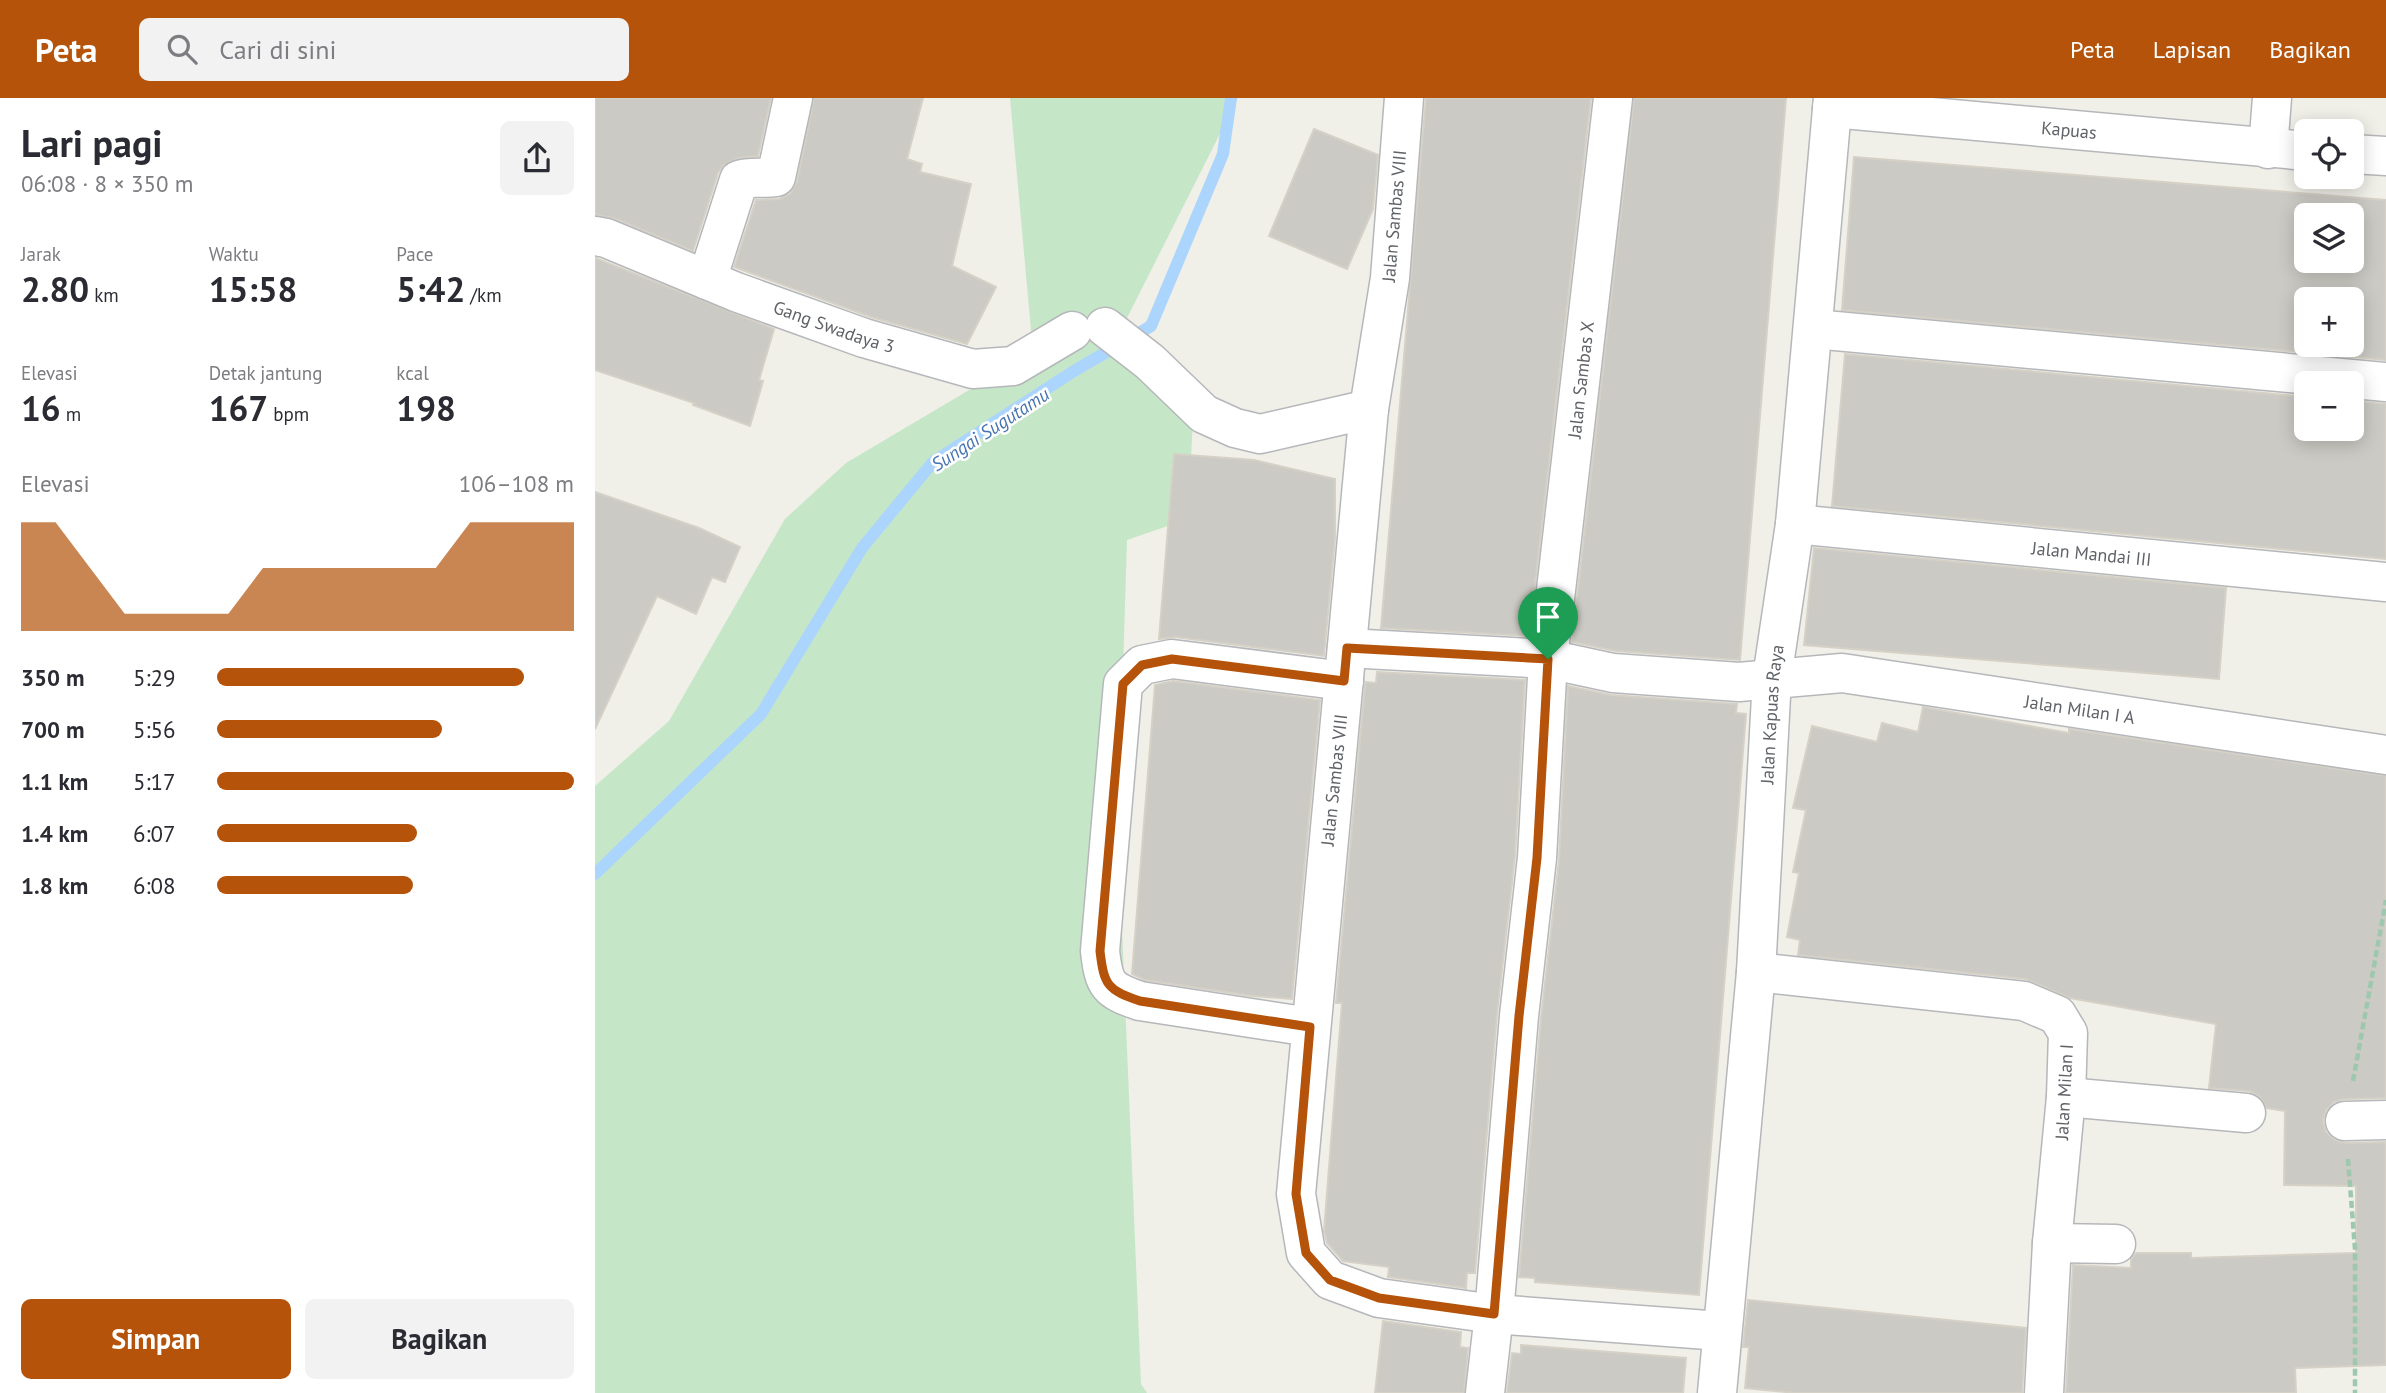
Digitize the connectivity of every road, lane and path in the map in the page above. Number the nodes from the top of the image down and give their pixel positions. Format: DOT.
graph roads {
  1 [pos="793,98"];
  2 [pos="1404,98"];
  3 [pos="1613,98"];
  4 [pos="2272,98"];
  5 [pos="1832,103"];
  6 [pos="2268,149"];
  7 [pos="2294,150"];
  8 [pos="2364,155"];
  9 [pos="2386,156"];
  10 [pos="595,236"];
  11 [pos="707,280"];
  12 [pos="1814,329"];
  13 [pos="2386,382"];
  14 [pos="1369,409"];
  15 [pos="1795,524"];
  16 [pos="2386,582"];
  17 [pos="1548,659"];
  18 [pos="1345,664"];
  19 [pos="1772,678"];
  20 [pos="2386,755"];
  21 [pos="2386,900"];
  22 [pos="1756,972"];
  23 [pos="1310,1027"];
  24 [pos="2066,1097"];
  25 [pos="2246,1113"];
  26 [pos="2386,1120"];
  27 [pos="2345,1121"];
  28 [pos="2052,1244"];
  29 [pos="2116,1244"];
  30 [pos="1494,1314"];
  31 [pos="1721,1331"];
  32 [pos="1485,1393"];
  33 [pos="1717,1393"];
  34 [pos="2043,1393"];
  35 [pos="2355,1393"];
  1 -- 11 [label="street"];
  2 -- 14 [label="street, Jalan Sambas VIII"];
  3 -- 17 [label="street, Jalan Sambas X"];
  4 -- 6 [label="street"];
  5 -- 6 [label="street, Kapuas"];
  5 -- 12 [label="street, Jalan Kapuas Raya"];
  6 -- 7 [label="street, Kapuas"];
  8 -- 9 [label="street"];
  10 -- 11 [label="street, Gang Swadaya 3"];
  11 -- 14 [label="street, Gang Swadaya 3"];
  12 -- 13 [label="street"];
  12 -- 15 [label="street, Jalan Kapuas Raya"];
  14 -- 18 [label="street, Jalan Sambas VIII"];
  15 -- 16 [label="street, Jalan Mandai III"];
  15 -- 19 [label="street, Jalan Kapuas Raya"];
  17 -- 18 [label="street, Jalan Milan I A"];
  17 -- 19 [label="street, Jalan Milan I A"];
  17 -- 30 [label="street, Jalan Sambas X"];
  18 -- 23 [label="street, Jalan Sambas VIII"];
  18 -- 23 [label="street, Jalan Milan I A"];
  19 -- 20 [label="street, Jalan Milan I A"];
  19 -- 22 [label="street, Jalan Kapuas Raya"];
  21 -- 27 [label="path"];
  22 -- 24 [label="street, Jalan Milan I"];
  22 -- 31 [label="street, Jalan Kapuas Raya"];
  23 -- 30 [label="street, Jalan Sambas VIII"];
  24 -- 25 [label="street"];
  24 -- 28 [label="street, Jalan Milan I"];
  26 -- 27 [label="street"];
  27 -- 35 [label="path"];
  28 -- 29 [label="street"];
  28 -- 34 [label="street, Jalan Milan I"];
  30 -- 31 [label="street"];
  30 -- 32 [label="street, Jalan Sambas X"];
  31 -- 33 [label="street, Jalan Kapuas Raya"];
}
